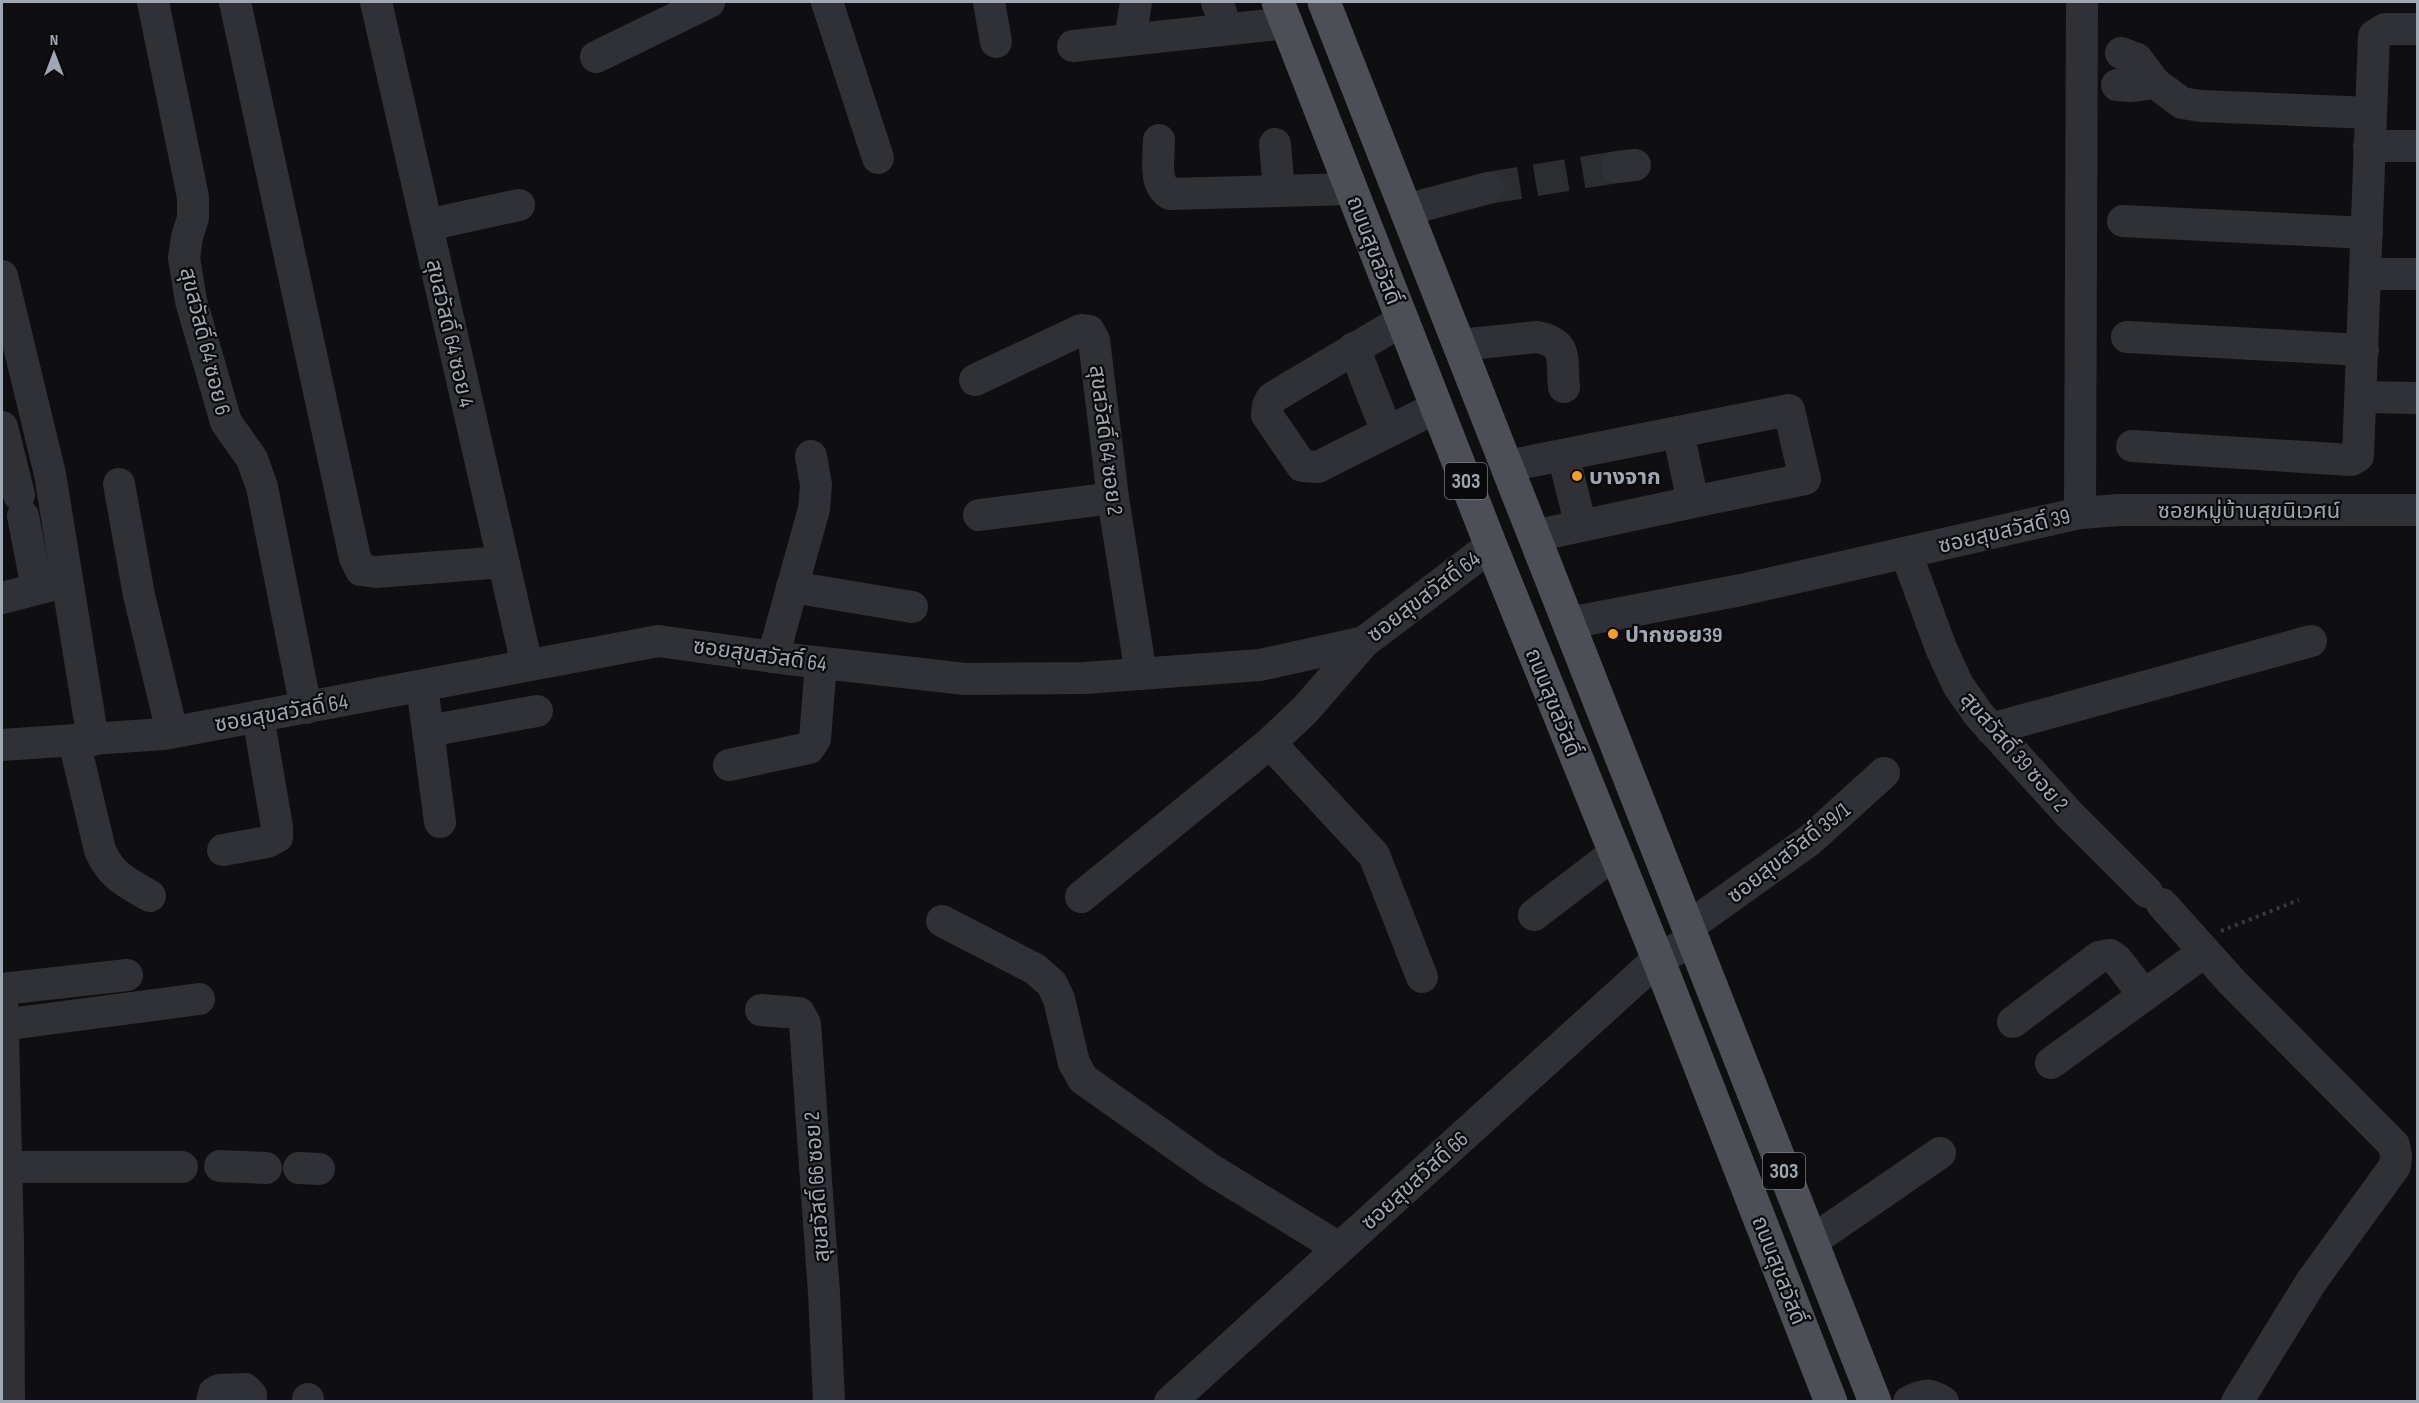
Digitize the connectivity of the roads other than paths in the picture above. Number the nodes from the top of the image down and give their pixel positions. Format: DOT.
graph roads {
  1 [pos="153,2"];
  2 [pos="235,2"];
  3 [pos="376,2"];
  4 [pos="709,2"];
  5 [pos="827,2"];
  6 [pos="989,2"];
  7 [pos="1136,2"];
  8 [pos="1324,2"];
  9 [pos="2082,2"];
  10 [pos="1282,12"];
  11 [pos="1222,16"];
  12 [pos="2418,29"];
  13 [pos="1130,40"];
  14 [pos="996,42"];
  15 [pos="1073,46"];
  16 [pos="2102,52"];
  17 [pos="596,57"];
  18 [pos="2155,83"];
  19 [pos="2101,84"];
  20 [pos="2370,113"];
  21 [pos="1159,140"];
  22 [pos="1275,144"];
  23 [pos="2369,146"];
  24 [pos="2418,146"];
  25 [pos="878,158"];
  26 [pos="1488,188"];
  27 [pos="1352,189"];
  28 [pos="1279,191"];
  29 [pos="519,205"];
  30 [pos="1406,210"];
  31 [pos="2123,221"];
  32 [pos="427,225"];
  33 [pos="2367,233"];
  34 [pos="2365,274"];
  35 [pos="2418,274"];
  36 [pos="2,276"];
  37 [pos="1402,320"];
  38 [pos="2127,337"];
  39 [pos="1459,345"];
  40 [pos="1354,348"];
  41 [pos="2363,350"];
  42 [pos="975,380"];
  43 [pos="1564,387"];
  44 [pos="2362,397"];
  45 [pos="2418,398"];
  46 [pos="1437,407"];
  47 [pos="2,427"];
  48 [pos="1387,432"];
  49 [pos="1678,432"];
  50 [pos="2132,446"];
  51 [pos="1563,455"];
  52 [pos="810,456"];
  53 [pos="1507,466"];
  54 [pos="119,484"];
  55 [pos="1113,498"];
  56 [pos="1693,502"];
  57 [pos="2418,510"];
  58 [pos="2080,513"];
  59 [pos="979,515"];
  60 [pos="1581,526"];
  61 [pos="1534,536"];
  62 [pos="1491,546"];
  63 [pos="1906,553"];
  64 [pos="503,562"];
  65 [pos="67,581"];
  66 [pos="792,587"];
  67 [pos="37,588"];
  68 [pos="2,598"];
  69 [pos="912,607"];
  70 [pos="1569,623"];
  71 [pos="2311,641"];
  72 [pos="1364,642"];
  73 [pos="772,657"];
  74 [pos="821,663"];
  75 [pos="527,665"];
  76 [pos="1141,674"];
  77 [pos="422,686"];
  78 [pos="306,708"];
  79 [pos="537,711"];
  80 [pos="258,717"];
  81 [pos="1991,729"];
  82 [pos="428,731"];
  83 [pos="172,732"];
  84 [pos="83,740"];
  85 [pos="1270,743"];
  86 [pos="2,745"];
  87 [pos="729,765"];
  88 [pos="1884,773"];
  89 [pos="440,822"];
  90 [pos="224,850"];
  91 [pos="1615,853"];
  92 [pos="150,896"];
  93 [pos="1081,897"];
  94 [pos="1534,915"];
  95 [pos="942,921"];
  96 [pos="1691,933"];
  97 [pos="2199,947"];
  98 [pos="1658,959"];
  99 [pos="127,975"];
  100 [pos="1422,977"];
  101 [pos="2,989"];
  102 [pos="2,994"];
  103 [pos="2144,995"];
  104 [pos="199,999"];
  105 [pos="761,1010"];
  106 [pos="2013,1022"];
  107 [pos="2,1025"];
  108 [pos="2051,1063"];
  109 [pos="1940,1153"];
  110 [pos="220,1166"];
  111 [pos="5,1167"];
  112 [pos="182,1167"];
  113 [pos="266,1168"];
  114 [pos="5,1240"];
  115 [pos="1812,1241"];
  116 [pos="1339,1248"];
  117 [pos="9,1401"];
  118 [pos="212,1401"];
  119 [pos="251,1401"];
  120 [pos="829,1401"];
  121 [pos="1170,1401"];
  122 [pos="1831,1401"];
  123 [pos="1875,1401"];
  124 [pos="1909,1401"];
  125 [pos="1943,1401"];
  126 [pos="2237,1401"];
  1 -- 78 [label="street, สุขสวัสดิ์ 64 ซอย 6"];
  2 -- 64 [label="street"];
  3 -- 32 [label="street, สุขสวัสดิ์ 64 ซอย 4"];
  4 -- 17 [label="street"];
  5 -- 25 [label="street"];
  6 -- 14 [label="street"];
  7 -- 13 [label="street"];
  8 -- 30 [label="main road, ถนนสุขสวัสดิ์ / 303"];
  9 -- 16 [label="street, ซอยสุขสวัสดิ์ 39"];
  10 -- 11 [label="street"];
  10 -- 27 [label="main road, ถนนสุขสวัสดิ์ / 303"];
  11 -- 13 [label="street"];
  12 -- 20 [label="street"];
  13 -- 15 [label="street"];
  16 -- 18 [label="street"];
  16 -- 19 [label="street, ซอยสุขสวัสดิ์ 39"];
  18 -- 19 [label="street"];
  18 -- 20 [label="street"];
  19 -- 58 [label="street, ซอยสุขสวัสดิ์ 39"];
  20 -- 23 [label="street"];
  21 -- 28 [label="street"];
  22 -- 28 [label="street"];
  23 -- 24 [label="street"];
  23 -- 33 [label="street"];
  26 -- 30 [label="street"];
  27 -- 28 [label="street"];
  27 -- 37 [label="main road, ถนนสุขสวัสดิ์ / 303"];
  29 -- 32 [label="street"];
  30 -- 39 [label="main road, ถนนสุขสวัสดิ์ / 303"];
  31 -- 33 [label="street"];
  32 -- 64 [label="street, สุขสวัสดิ์ 64 ซอย 4"];
  33 -- 34 [label="street"];
  34 -- 35 [label="street"];
  34 -- 41 [label="street"];
  36 -- 65 [label="street"];
  37 -- 40 [label="street"];
  37 -- 46 [label="main road, ถนนสุขสวัสดิ์ / 303"];
  38 -- 41 [label="street"];
  39 -- 43 [label="street"];
  39 -- 53 [label="main road, ถนนสุขสวัสดิ์ / 303"];
  40 -- 48 [label="street"];
  40 -- 48 [label="street"];
  41 -- 44 [label="street"];
  42 -- 55 [label="street, สุขสวัสดิ์ 64 ซอย 2"];
  44 -- 45 [label="street"];
  44 -- 50 [label="street"];
  46 -- 48 [label="street"];
  46 -- 62 [label="main road, ถนนสุขสวัสดิ์ / 303"];
  47 -- 67 [label="street"];
  49 -- 51 [label="street"];
  49 -- 56 [label="street"];
  49 -- 56 [label="street"];
  51 -- 53 [label="street"];
  51 -- 60 [label="street"];
  52 -- 66 [label="street"];
  53 -- 61 [label="main road, ถนนสุขสวัสดิ์ / 303"];
  54 -- 83 [label="street"];
  55 -- 59 [label="street"];
  55 -- 76 [label="street, สุขสวัสดิ์ 64 ซอย 2"];
  56 -- 60 [label="street"];
  57 -- 58 [label="street, ซอยหมู่บ้านสุขนิเวศน์"];
  58 -- 63 [label="street, ซอยสุขสวัสดิ์ 39"];
  60 -- 61 [label="street"];
  61 -- 70 [label="main road, ถนนสุขสวัสดิ์ / 303"];
  62 -- 72 [label="street, ซอยสุขสวัสดิ์ 64"];
  62 -- 91 [label="main road, ถนนสุขสวัสดิ์ / 303"];
  63 -- 70 [label="street, ซอยสุขสวัสดิ์ 39"];
  63 -- 81 [label="street, สุขสวัสดิ์ 39 ซอย 2"];
  64 -- 75 [label="street, สุขสวัสดิ์ 64 ซอย 4"];
  65 -- 67 [label="street"];
  65 -- 84 [label="street"];
  66 -- 69 [label="street"];
  66 -- 73 [label="street"];
  67 -- 68 [label="street"];
  70 -- 96 [label="main road, ถนนสุขสวัสดิ์ / 303"];
  71 -- 81 [label="street"];
  72 -- 76 [label="street, ซอยสุขสวัสดิ์ 64"];
  72 -- 85 [label="street"];
  73 -- 74 [label="street, ซอยสุขสวัสดิ์ 64"];
  73 -- 75 [label="street, ซอยสุขสวัสดิ์ 64"];
  74 -- 76 [label="street, ซอยสุขสวัสดิ์ 64"];
  74 -- 87 [label="street"];
  75 -- 77 [label="street, ซอยสุขสวัสดิ์ 64"];
  77 -- 78 [label="street, ซอยสุขสวัสดิ์ 64"];
  77 -- 82 [label="street"];
  78 -- 80 [label="street, ซอยสุขสวัสดิ์ 64"];
  79 -- 82 [label="street"];
  80 -- 83 [label="street, ซอยสุขสวัสดิ์ 64"];
  80 -- 90 [label="street"];
  81 -- 97 [label="street, สุขสวัสดิ์ 39 ซอย 2"];
  82 -- 89 [label="street"];
  83 -- 84 [label="street, ซอยสุขสวัสดิ์ 64"];
  84 -- 86 [label="street, ซอยสุขสวัสดิ์ 64"];
  84 -- 92 [label="street"];
  85 -- 93 [label="street"];
  85 -- 100 [label="street"];
  88 -- 96 [label="street, ซอยสุขสวัสดิ์ 39/1"];
  91 -- 94 [label="street"];
  91 -- 98 [label="main road, ถนนสุขสวัสดิ์ / 303"];
  95 -- 116 [label="street"];
  96 -- 98 [label="street, ซอยสุขสวัสดิ์ 39/1"];
  96 -- 115 [label="main road, ถนนสุขสวัสดิ์ / 303"];
  97 -- 103 [label="street"];
  97 -- 126 [label="street, สุขสวัสดิ์ 39 ซอย 2"];
  98 -- 116 [label="street, ซอยสุขสวัสดิ์ 66"];
  98 -- 122 [label="main road, ถนนสุขสวัสดิ์ / 303"];
  99 -- 101 [label="street"];
  102 -- 107 [label="street"];
  103 -- 106 [label="street"];
  103 -- 108 [label="street"];
  104 -- 107 [label="street"];
  105 -- 120 [label="street, สุขสวัสดิ์ 66 ซอย 2"];
  107 -- 111 [label="street"];
  109 -- 115 [label="street"];
  110 -- 113 [label="street"];
  111 -- 112 [label="street"];
  111 -- 114 [label="street"];
  114 -- 117 [label="street"];
  115 -- 123 [label="main road, ถนนสุขสวัสดิ์ / 303"];
  116 -- 121 [label="street, ซอยสุขสวัสดิ์ 66"];
  118 -- 119 [label="street"];
  124 -- 125 [label="street"];
}
